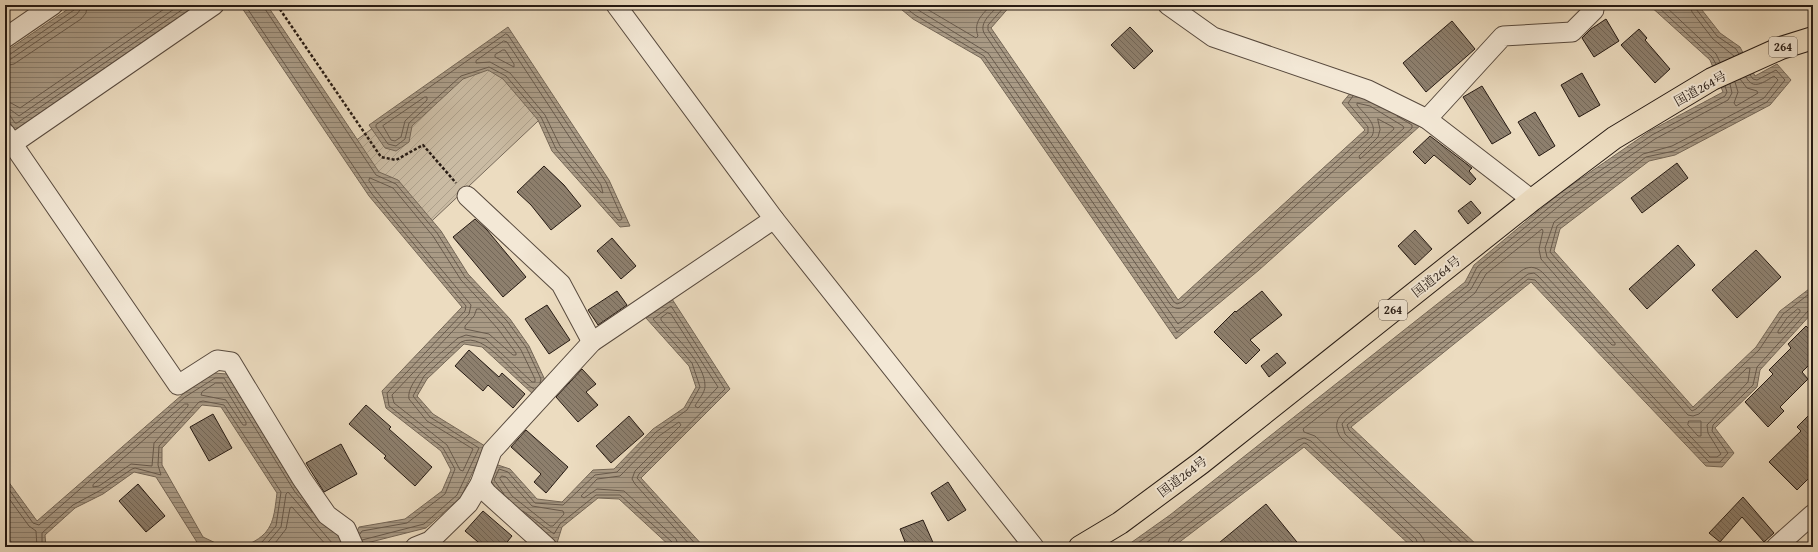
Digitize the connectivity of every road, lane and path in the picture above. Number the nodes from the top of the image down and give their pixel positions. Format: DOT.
graph roads {
  1 [pos="53,5"];
  2 [pos="214,5"];
  3 [pos="278,5"];
  4 [pos="616,5"];
  5 [pos="1168,5"];
  6 [pos="1594,10"];
  7 [pos="1812,36"];
  8 [pos="5,38"];
  9 [pos="1427,119"];
  10 [pos="7,142"];
  11 [pos="467,196"];
  12 [pos="1532,200"];
  13 [pos="774,219"];
  14 [pos="592,342"];
  15 [pos="480,484"];
  16 [pos="1813,514"];
  17 [pos="354,547"];
  18 [pos="415,547"];
  19 [pos="547,547"];
  20 [pos="1034,547"];
  21 [pos="1080,547"];
  22 [pos="1776,547"];
  1 -- 8 [label="street"];
  2 -- 10 [label="street"];
  3 -- 11 [label="path"];
  4 -- 13 [label="street"];
  5 -- 9 [label="street"];
  6 -- 9 [label="street"];
  7 -- 12 [label="highway, 国道264号 / 264"];
  9 -- 12 [label="street"];
  10 -- 17 [label="street"];
  11 -- 14 [label="street"];
  12 -- 21 [label="highway, 国道264号 / 264"];
  13 -- 14 [label="street"];
  13 -- 20 [label="street"];
  14 -- 15 [label="street"];
  15 -- 18 [label="street"];
  15 -- 19 [label="street"];
  16 -- 22 [label="street"];
}
